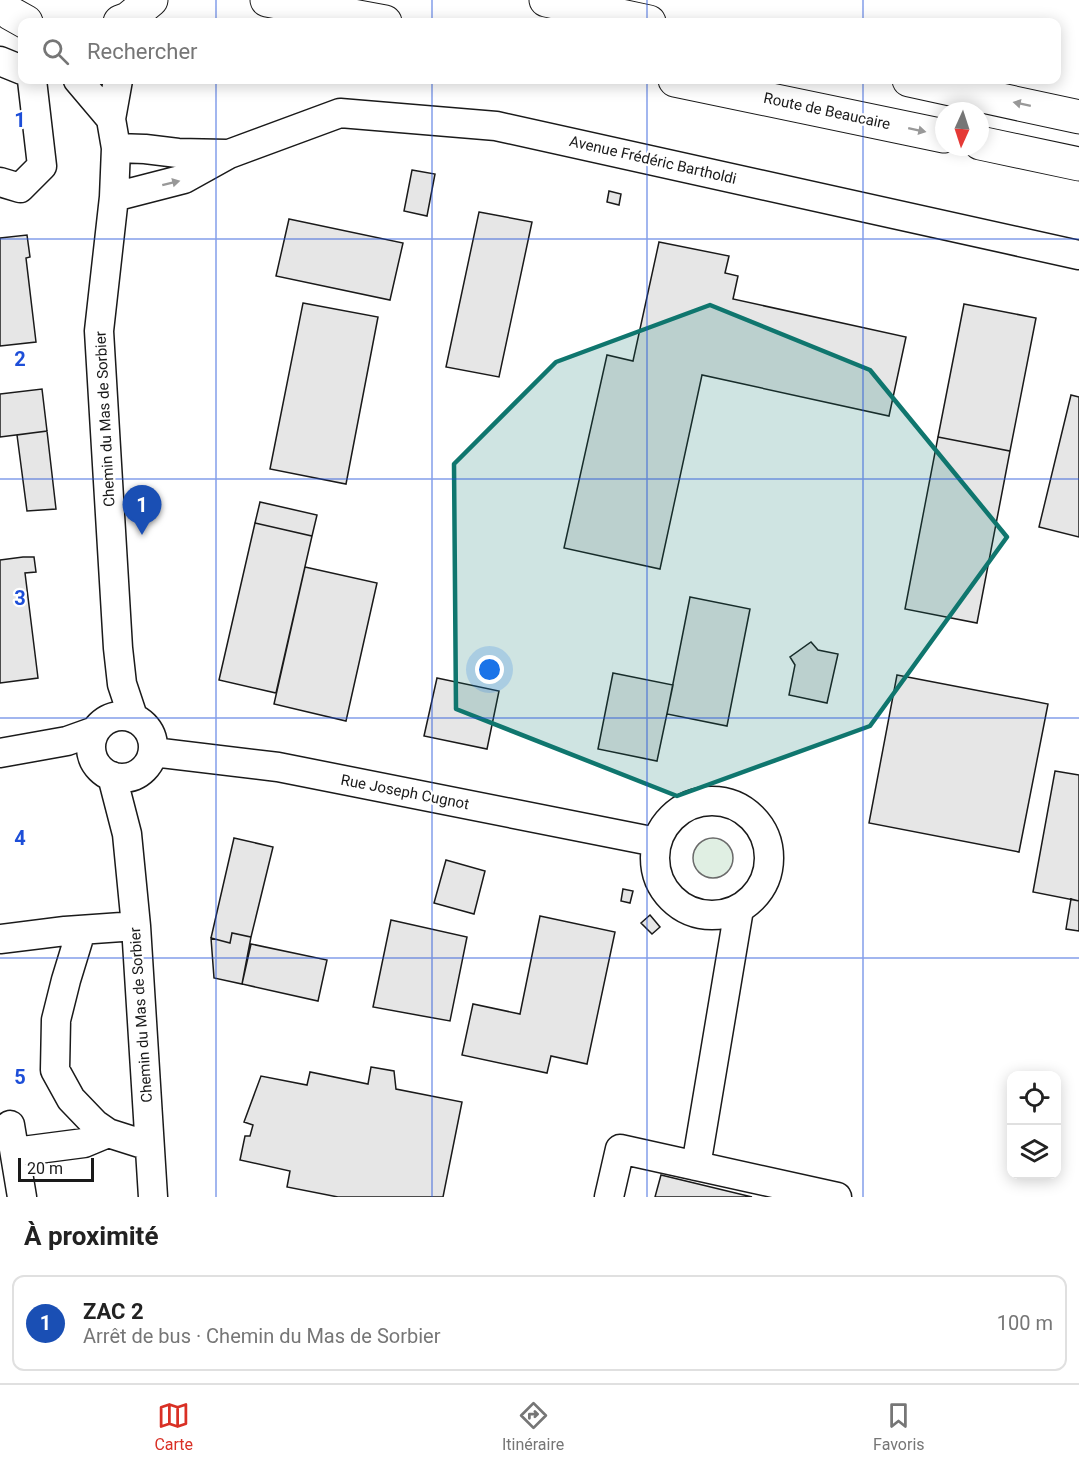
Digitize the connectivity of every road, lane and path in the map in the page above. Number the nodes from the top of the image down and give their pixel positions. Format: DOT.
graph roads {
  1 [pos="267,0"];
  2 [pos="546,0"];
  3 [pos="0,3"];
  4 [pos="19,18"];
  5 [pos="364,18"];
  6 [pos="630,18"];
  7 [pos="0,61"];
  8 [pos="18,68"];
  9 [pos="32,84"];
  10 [pos="81,84"];
  11 [pos="117,84"];
  12 [pos="695,84"];
  13 [pos="927,84"];
  14 [pos="1079,117"];
  15 [pos="111,119"];
  16 [pos="935,133"];
  17 [pos="989,145"];
  18 [pos="116,148"];
  19 [pos="229,154"];
  20 [pos="1079,164"];
  21 [pos="0,182"];
  22 [pos="114,197"];
  23 [pos="1079,255"];
  24 [pos="118,648"];
  25 [pos="133,717"];
  26 [pos="98,727"];
  27 [pos="6,752"];
  28 [pos="148,761"];
  29 [pos="103,769"];
  30 [pos="127,834"];
  31 [pos="656,842"];
  32 [pos="739,909"];
  33 [pos="136,926"];
  34 [pos="81,931"];
  35 [pos="0,939"];
  36 [pos="108,1133"];
  37 [pos="149,1146"];
  38 [pos="696,1166"];
  39 [pos="22,1197"];
  40 [pos="153,1197"];
  41 [pos="609,1197"];
  42 [pos="837,1197"];
  1 -- 5 [label="main road"];
  2 -- 6 [label="main road"];
  3 -- 4 [label="main road"];
  7 -- 8 [label="street"];
  9 -- 21 [label="street"];
  10 -- 15 [label="street"];
  11 -- 15 [label="street, Chemin du Mas de Sorbier"];
  12 -- 16 [label="main road, Route de Beaucaire, one-way"];
  14 -- 13 [label="main road, one-way"];
  15 -- 18 [label="street, Chemin du Mas de Sorbier"];
  17 -- 20 [label="main road"];
  18 -- 19 [label="street, Avenue Frédéric Bartholdi"];
  18 -- 22 [label="street, Chemin du Mas de Sorbier"];
  22 -- 19 [label="street, Avenue Frédéric Bartholdi, one-way"];
  19 -- 23 [label="street, Avenue Frédéric Bartholdi"];
  22 -- 24 [label="street, Chemin du Mas de Sorbier"];
  24 -- 25 [label="street, Chemin du Mas de Sorbier"];
  24 -- 26 [label="street, Chemin du Mas de Sorbier"];
  25 -- 26 [label="street"];
  25 -- 28 [label="street"];
  26 -- 27 [label="street"];
  26 -- 29 [label="street"];
  27 -- 29 [label="street"];
  28 -- 29 [label="street"];
  28 -- 30 [label="street, Chemin du Mas de Sorbier"];
  28 -- 31 [label="street, Rue Joseph Cugnot"];
  29 -- 30 [label="street, Chemin du Mas de Sorbier"];
  30 -- 33 [label="street, Chemin du Mas de Sorbier"];
  31 -- 32 [label="street"];
  31 -- 32 [label="street"];
  32 -- 38 [label="street"];
  33 -- 34 [label="street"];
  33 -- 37 [label="street, Chemin du Mas de Sorbier"];
  34 -- 35 [label="street"];
  34 -- 36 [label="street"];
  36 -- 37 [label="street"];
  36 -- 39 [label="street"];
  37 -- 40 [label="street, Chemin du Mas de Sorbier"];
  38 -- 41 [label="street"];
  38 -- 42 [label="street"];
}
